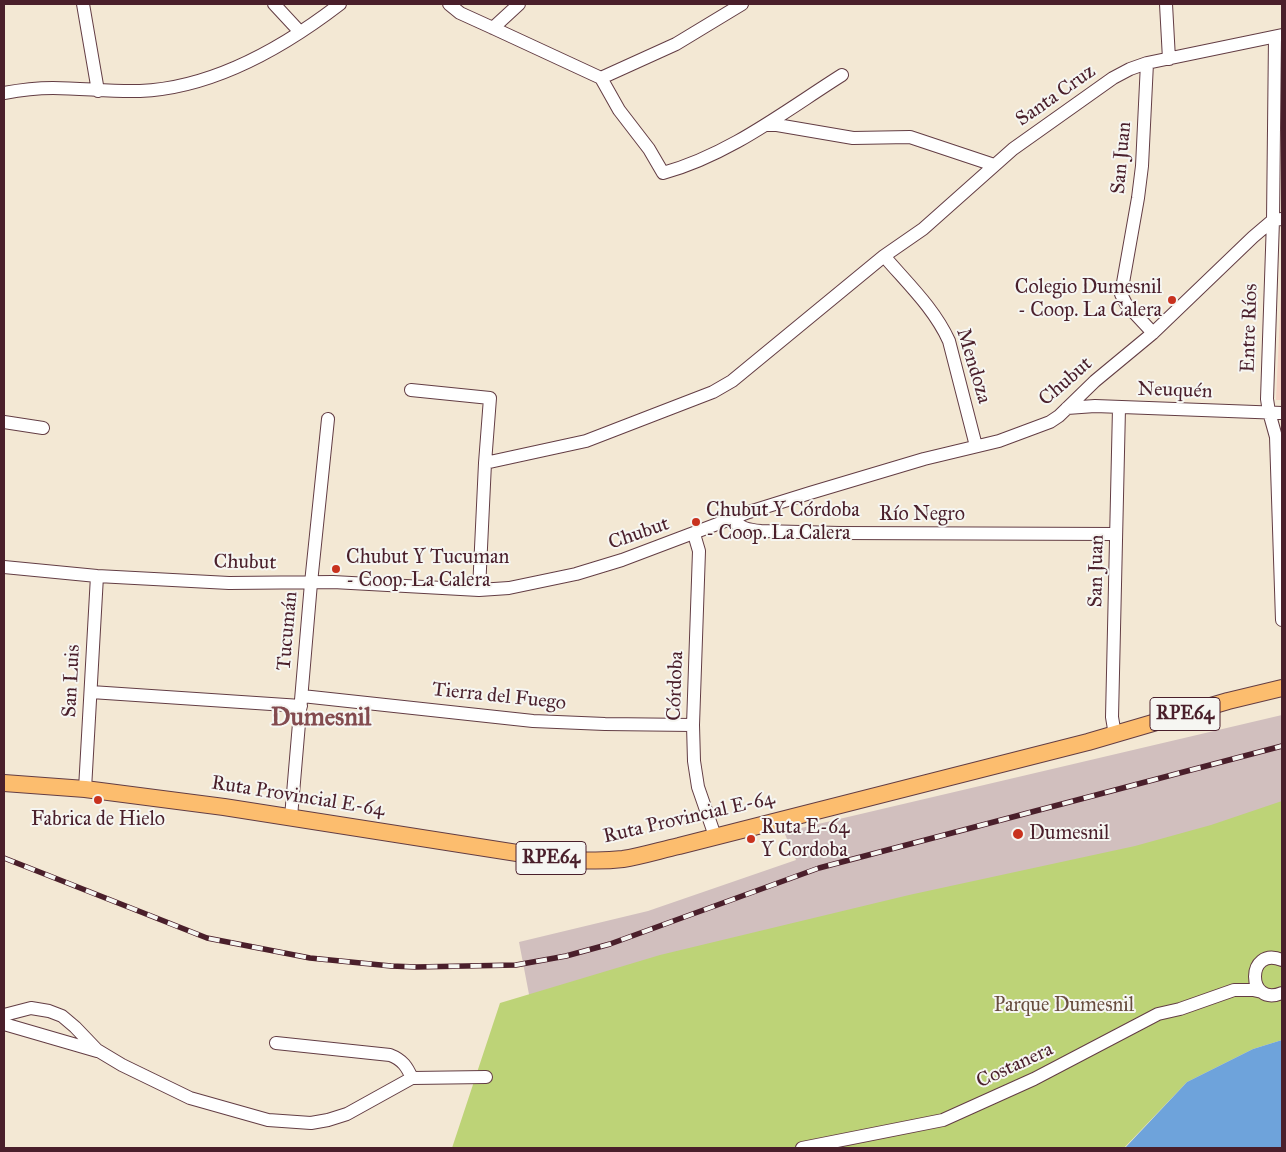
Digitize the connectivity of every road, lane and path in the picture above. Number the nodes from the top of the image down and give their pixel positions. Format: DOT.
graph roads {
  1 [pos="82,4"];
  2 [pos="274,4"];
  3 [pos="340,4"];
  4 [pos="449,4"];
  5 [pos="519,4"];
  6 [pos="742,4"];
  7 [pos="1166,4"];
  8 [pos="492,28"];
  9 [pos="300,32"];
  10 [pos="1279,36"];
  11 [pos="1168,59"];
  12 [pos="1147,63"];
  13 [pos="842,75"];
  14 [pos="601,78"];
  15 [pos="98,91"];
  16 [pos="4,93"];
  17 [pos="765,125"];
  18 [pos="994,166"];
  19 [pos="1278,219"];
  20 [pos="884,256"];
  21 [pos="1153,333"];
  22 [pos="411,390"];
  23 [pos="1068,408"];
  24 [pos="1120,408"];
  25 [pos="1269,412"];
  26 [pos="1282,413"];
  27 [pos="328,419"];
  28 [pos="4,422"];
  29 [pos="43,428"];
  30 [pos="976,446"];
  31 [pos="485,463"];
  32 [pos="731,519"];
  33 [pos="694,534"];
  34 [pos="1116,534"];
  35 [pos="4,567"];
  36 [pos="97,576"];
  37 [pos="311,583"];
  38 [pos="479,590"];
  39 [pos="1282,620"];
  40 [pos="1282,688"];
  41 [pos="91,692"];
  42 [pos="302,701"];
  43 [pos="693,725"];
  44 [pos="1114,735"];
  45 [pos="4,783"];
  46 [pos="85,789"];
  47 [pos="291,817"];
  48 [pos="715,836"];
  49 [pos="1282,960"];
  50 [pos="1255,972"];
  51 [pos="1234,990"];
  52 [pos="1262,992"];
  53 [pos="1282,993"];
  54 [pos="4,1015"];
  55 [pos="4,1024"];
  56 [pos="276,1043"];
  57 [pos="101,1052"];
  58 [pos="486,1077"];
  59 [pos="412,1078"];
  60 [pos="802,1148"];
  1 -- 15 [label="street"];
  2 -- 9 [label="street"];
  3 -- 9 [label="street"];
  4 -- 8 [label="street"];
  5 -- 8 [label="street"];
  6 -- 14 [label="street"];
  7 -- 11 [label="street"];
  8 -- 14 [label="street"];
  9 -- 15 [label="street"];
  10 -- 11 [label="street, Santa Cruz"];
  10 -- 19 [label="street, Entre Ríos"];
  11 -- 12 [label="street, Santa Cruz"];
  12 -- 18 [label="street, Santa Cruz"];
  12 -- 21 [label="street, San Juan"];
  13 -- 17 [label="street"];
  14 -- 17 [label="street"];
  15 -- 16 [label="street"];
  17 -- 18 [label="street"];
  18 -- 20 [label="street, Santa Cruz"];
  19 -- 21 [label="street, Chubut"];
  19 -- 25 [label="street, Entre Ríos"];
  20 -- 30 [label="street, Mendoza"];
  20 -- 31 [label="street, Santa Cruz"];
  21 -- 23 [label="street, Chubut"];
  22 -- 31 [label="street"];
  23 -- 24 [label="street, Neuquén"];
  23 -- 30 [label="street, Chubut"];
  24 -- 25 [label="street, Neuquén"];
  24 -- 34 [label="street, San Juan"];
  25 -- 26 [label="street, Neuquén"];
  25 -- 39 [label="street, Entre Ríos"];
  27 -- 37 [label="street, Tucumán"];
  28 -- 29 [label="street"];
  30 -- 32 [label="street, Chubut"];
  31 -- 38 [label="street"];
  32 -- 33 [label="street, Chubut"];
  32 -- 34 [label="street, Río Negro"];
  33 -- 38 [label="street, Chubut"];
  33 -- 43 [label="street, Córdoba"];
  34 -- 44 [label="street, San Juan"];
  35 -- 36 [label="street, Chubut"];
  36 -- 37 [label="street, Chubut"];
  36 -- 41 [label="street, San Luis"];
  37 -- 38 [label="street, Chubut"];
  37 -- 42 [label="street, Tucumán"];
  40 -- 44 [label="main road, Ruta Provincial E-64 / RPE64"];
  41 -- 42 [label="street, Tierra del Fuego"];
  41 -- 46 [label="street, San Luis"];
  42 -- 43 [label="street, Tierra del Fuego"];
  42 -- 47 [label="street, Tucumán"];
  43 -- 48 [label="street, Córdoba"];
  44 -- 48 [label="main road, Ruta Provincial E-64 / RPE64"];
  45 -- 46 [label="main road, Ruta Provincial E-64 / RPE64"];
  46 -- 47 [label="main road, Ruta Provincial E-64 / RPE64"];
  47 -- 48 [label="main road, Ruta Provincial E-64 / RPE64"];
  49 -- 50 [label="street, Costanera"];
  50 -- 51 [label="street, Costanera"];
  50 -- 52 [label="street"];
  51 -- 52 [label="street, Costanera"];
  51 -- 60 [label="street, Costanera"];
  52 -- 53 [label="street, Costanera"];
  54 -- 57 [label="street"];
  55 -- 57 [label="street"];
  56 -- 59 [label="street"];
  57 -- 59 [label="street"];
  58 -- 59 [label="street"];
}
